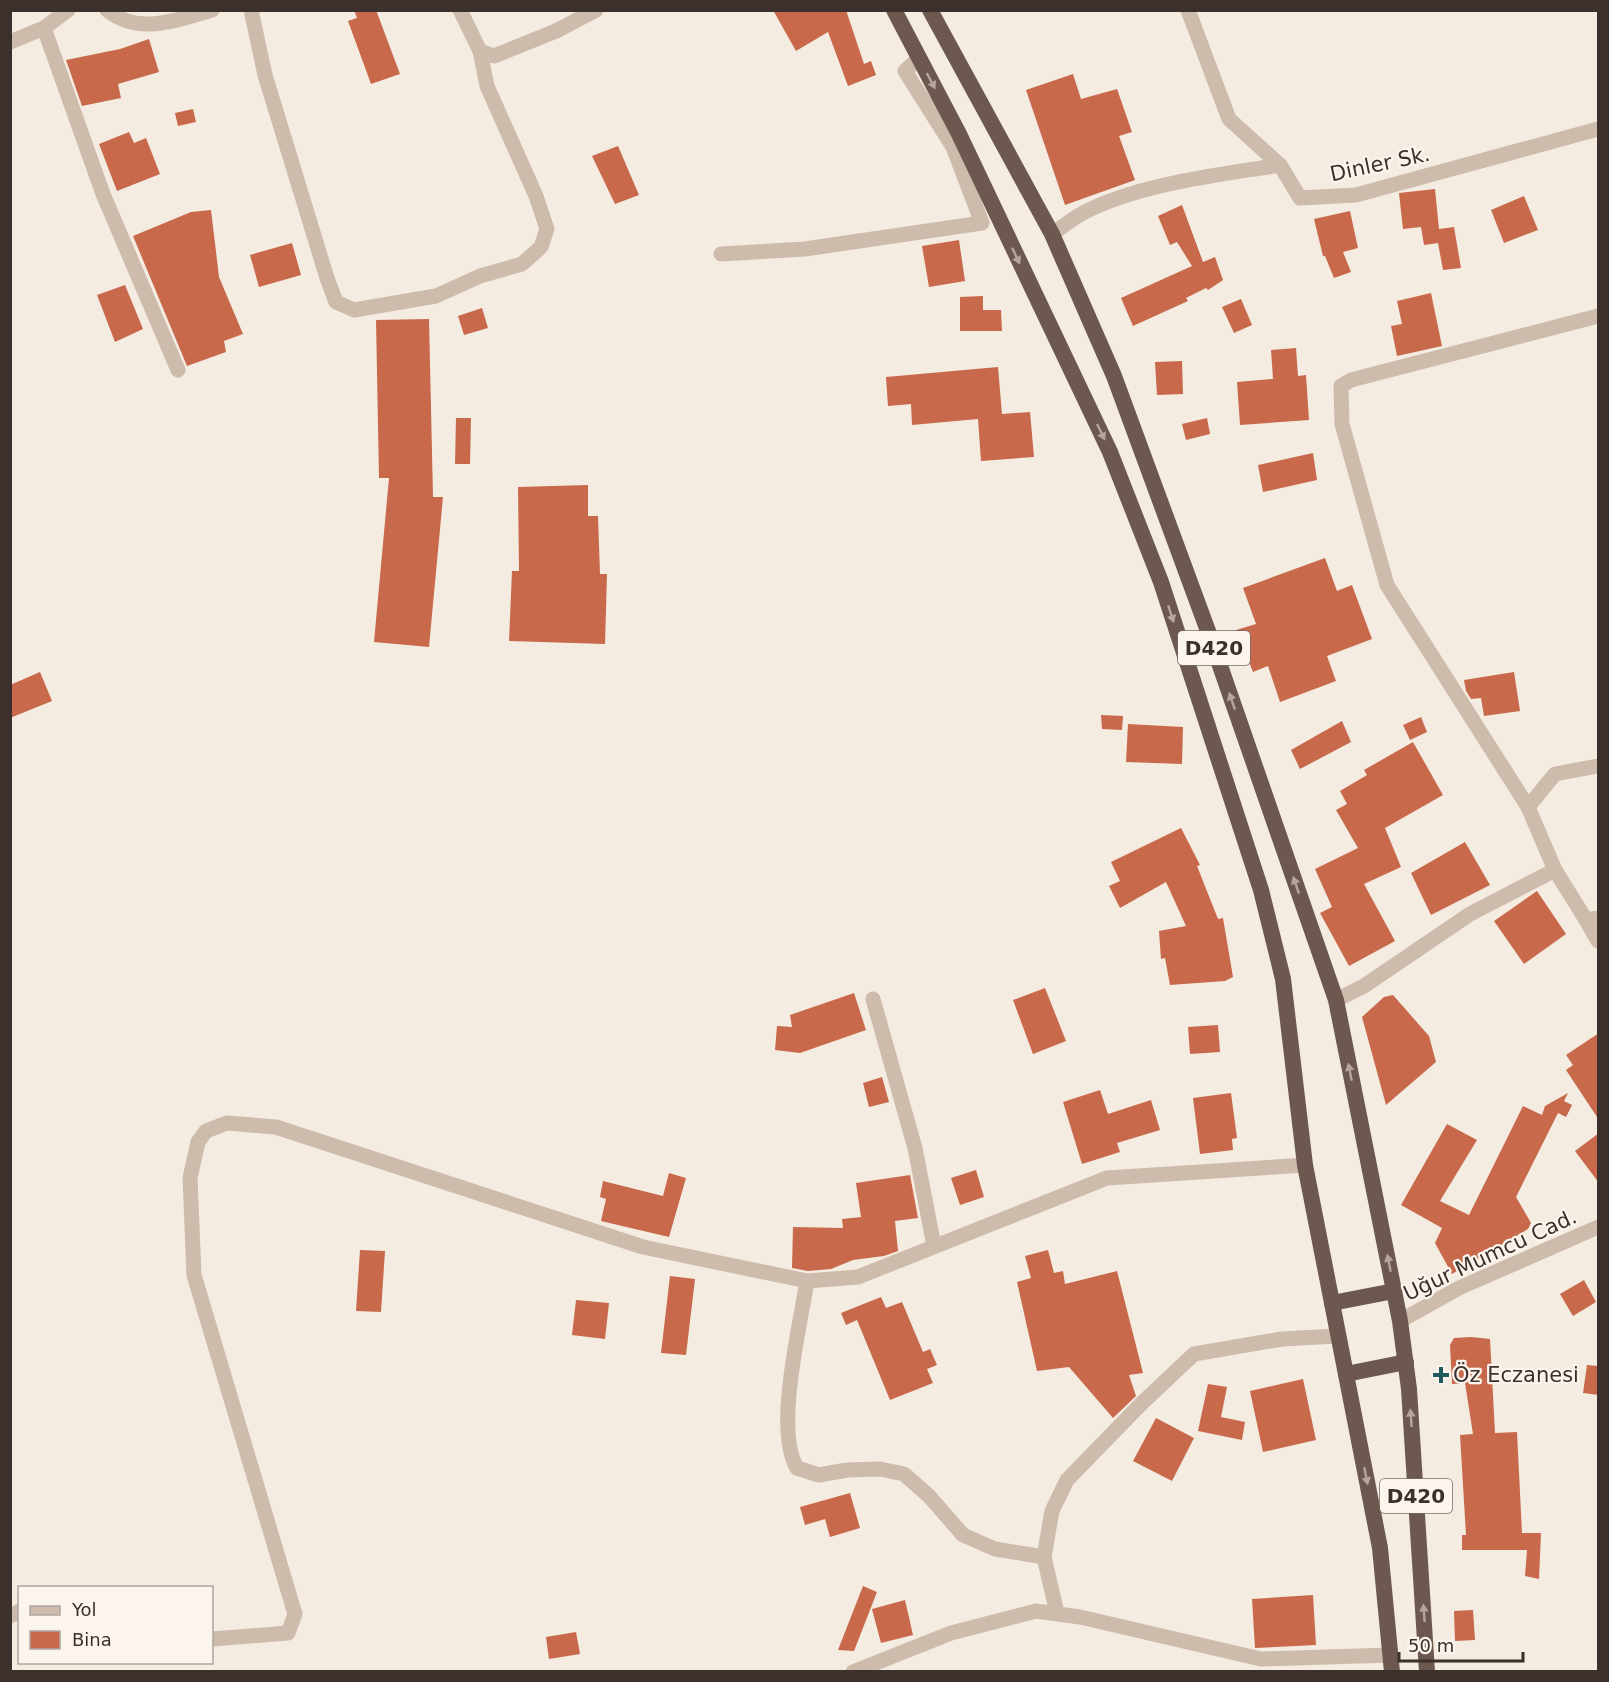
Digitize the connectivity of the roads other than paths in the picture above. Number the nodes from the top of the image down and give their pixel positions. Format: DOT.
graph roads {
  1 [pos="68,10"];
  2 [pos="107,10"];
  3 [pos="212,10"];
  4 [pos="251,10"];
  5 [pos="460,10"];
  6 [pos="894,10"];
  7 [pos="930,10"];
  8 [pos="1188,10"];
  9 [pos="586,13"];
  10 [pos="44,28"];
  11 [pos="10,42"];
  12 [pos="480,51"];
  13 [pos="919,58"];
  14 [pos="1599,129"];
  15 [pos="1280,165"];
  16 [pos="1052,234"];
  17 [pos="721,254"];
  18 [pos="1599,316"];
  19 [pos="178,370"];
  20 [pos="1599,766"];
  21 [pos="1528,807"];
  22 [pos="1555,870"];
  23 [pos="1592,919"];
  24 [pos="1599,941"];
  25 [pos="873,999"];
  26 [pos="1336,1000"];
  27 [pos="1305,1165"];
  28 [pos="1599,1227"];
  29 [pos="934,1246"];
  30 [pos="807,1281"];
  31 [pos="1394,1291"];
  32 [pos="1332,1303"];
  33 [pos="1400,1321"];
  34 [pos="1338,1336"];
  35 [pos="1406,1362"];
  36 [pos="1346,1374"];
  37 [pos="1044,1557"];
  38 [pos="1057,1613"];
  39 [pos="213,1639"];
  40 [pos="1392,1663"];
  41 [pos="853,1671"];
  42 [pos="1427,1671"];
  1 -- 10 [label="street"];
  2 -- 3 [label="street"];
  4 -- 12 [label="street"];
  5 -- 12 [label="street"];
  6 -- 13 [label="highway"];
  7 -- 16 [label="highway, D420"];
  8 -- 15 [label="street"];
  9 -- 12 [label="street"];
  10 -- 11 [label="street"];
  10 -- 19 [label="street"];
  13 -- 17 [label="street"];
  13 -- 27 [label="highway, one-way"];
  14 -- 15 [label="street, Dinler Sk."];
  15 -- 16 [label="street"];
  26 -- 16 [label="highway, D420, one-way"];
  18 -- 21 [label="street"];
  20 -- 21 [label="street"];
  21 -- 22 [label="street"];
  22 -- 23 [label="street"];
  22 -- 26 [label="street"];
  23 -- 24 [label="street"];
  25 -- 29 [label="street"];
  31 -- 26 [label="highway, D420, one-way"];
  27 -- 29 [label="street"];
  27 -- 32 [label="highway"];
  28 -- 33 [label="street, Uğur Mumcu Cad."];
  29 -- 30 [label="street"];
  30 -- 37 [label="street"];
  30 -- 39 [label="street"];
  31 -- 32 [label="highway"];
  31 -- 33 [label="highway, D420"];
  32 -- 34 [label="highway"];
  33 -- 35 [label="highway, D420"];
  34 -- 36 [label="highway, D420"];
  34 -- 37 [label="street"];
  35 -- 36 [label="highway"];
  42 -- 35 [label="highway, D420, one-way"];
  36 -- 40 [label="highway, D420, one-way"];
  37 -- 38 [label="street"];
  38 -- 40 [label="street"];
  38 -- 41 [label="street"];
}
